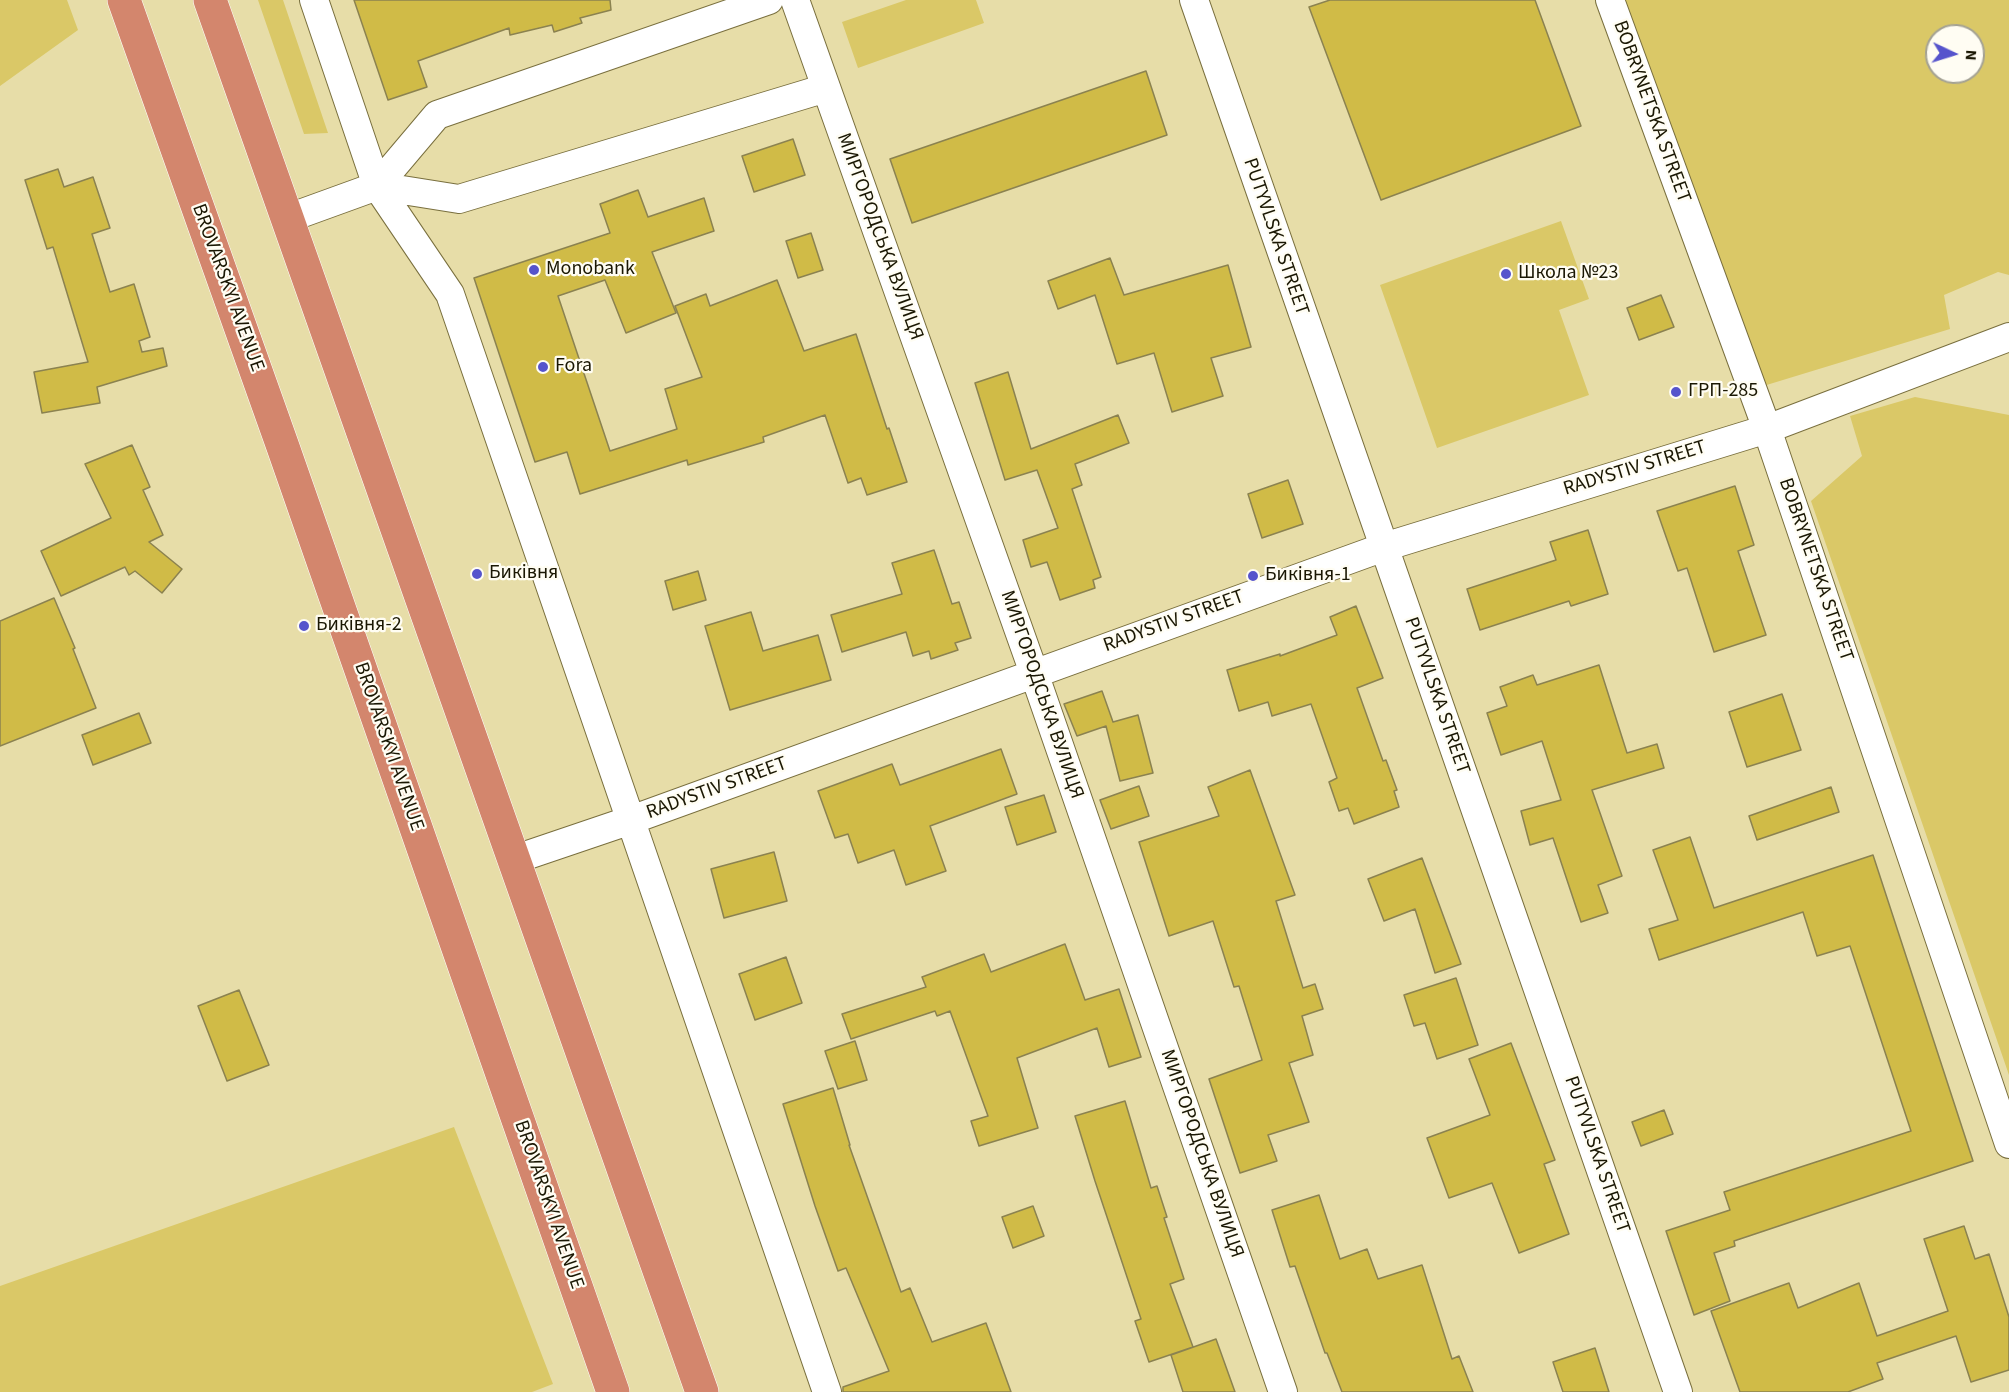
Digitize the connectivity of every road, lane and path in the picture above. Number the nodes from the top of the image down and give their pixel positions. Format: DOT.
graph roads {
  1 [pos="124,0"];
  2 [pos="210,0"];
  3 [pos="314,0"];
  4 [pos="770,0"];
  5 [pos="795,0"];
  6 [pos="1194,0"];
  7 [pos="1610,0"];
  8 [pos="826,88"];
  9 [pos="377,186"];
  10 [pos="286,219"];
  11 [pos="2009,337"];
  12 [pos="1767,429"];
  13 [pos="1384,547"];
  14 [pos="1034,673"];
  15 [pos="631,820"];
  16 [pos="513,860"];
  17 [pos="2009,1144"];
  18 [pos="614,1392"];
  19 [pos="702,1392"];
  20 [pos="827,1392"];
  21 [pos="1283,1392"];
  22 [pos="1678,1392"];
  1 -- 18 [label="highway, BROVARSKYI AVENUE"];
  2 -- 10 [label="highway"];
  3 -- 9 [label="street"];
  4 -- 9 [label="street"];
  5 -- 8 [label="street, МИРГОРОДСЬКА ВУЛИЦЯ"];
  6 -- 13 [label="street, PUTYVLSKA STREET"];
  7 -- 12 [label="street, BOBRYNETSKA STREET"];
  8 -- 9 [label="street"];
  8 -- 14 [label="street, МИРГОРОДСЬКА ВУЛИЦЯ"];
  9 -- 10 [label="street"];
  9 -- 15 [label="street"];
  10 -- 16 [label="highway"];
  11 -- 12 [label="street, RADYSTIV STREET"];
  12 -- 13 [label="street, RADYSTIV STREET"];
  12 -- 17 [label="street, BOBRYNETSKA STREET"];
  13 -- 14 [label="street, RADYSTIV STREET"];
  13 -- 22 [label="street, PUTYVLSKA STREET"];
  14 -- 15 [label="street, RADYSTIV STREET"];
  14 -- 21 [label="street, МИРГОРОДСЬКА ВУЛИЦЯ"];
  15 -- 16 [label="street, RADYSTIV STREET"];
  15 -- 20 [label="street"];
  16 -- 19 [label="highway"];
}
